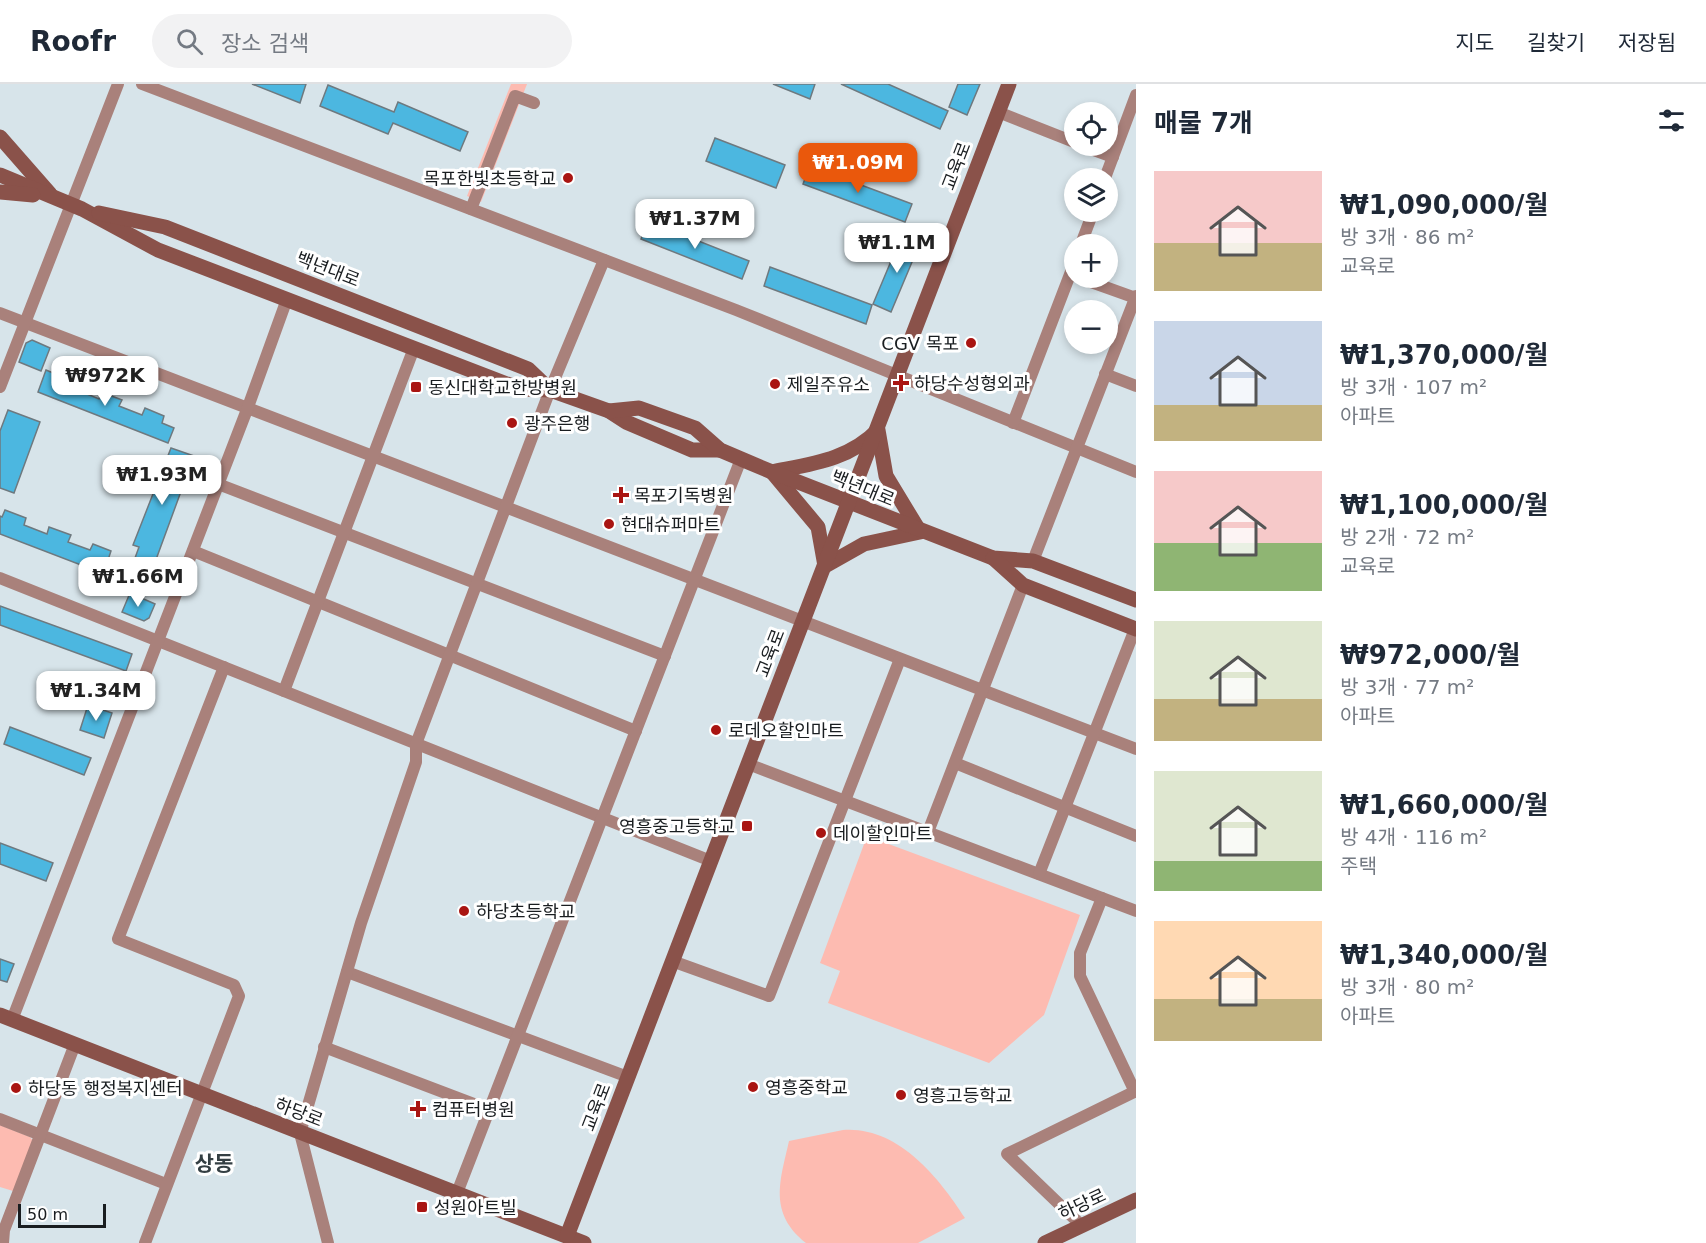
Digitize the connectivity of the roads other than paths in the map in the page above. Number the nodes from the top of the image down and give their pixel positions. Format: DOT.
graph roads {
  1 [pos="118,84"];
  2 [pos="142,84"];
  3 [pos="1009,84"];
  4 [pos="1136,94"];
  5 [pos="534,103"];
  6 [pos="998,112"];
  7 [pos="0,136"];
  8 [pos="1064,138"];
  9 [pos="1113,157"];
  10 [pos="1109,168"];
  11 [pos="0,175"];
  12 [pos="0,192"];
  13 [pos="53,197"];
  14 [pos="76,207"];
  15 [pos="471,209"];
  16 [pos="604,260"];
  17 [pos="1069,288"];
  18 [pos="1113,288"];
  19 [pos="1136,297"];
  20 [pos="287,298"];
  21 [pos="0,313"];
  22 [pos="25,323"];
  23 [pos="414,348"];
  24 [pos="1105,374"];
  25 [pos="897,375"];
  26 [pos="1136,386"];
  27 [pos="0,387"];
  28 [pos="550,390"];
  29 [pos="248,407"];
  30 [pos="1013,423"];
  31 [pos="878,430"];
  32 [pos="1075,449"];
  33 [pos="374,455"];
  34 [pos="741,459"];
  35 [pos="772,472"];
  36 [pos="1136,472"];
  37 [pos="218,484"];
  38 [pos="850,503"];
  39 [pos="508,507"];
  40 [pos="344,532"];
  41 [pos="920,532"];
  42 [pos="193,551"];
  43 [pos="993,558"];
  44 [pos="1033,561"];
  45 [pos="825,566"];
  46 [pos="0,578"];
  47 [pos="695,578"];
  48 [pos="478,584"];
  49 [pos="1023,585"];
  50 [pos="1136,600"];
  51 [pos="318,602"];
  52 [pos="803,620"];
  53 [pos="1135,629"];
  54 [pos="158,641"];
  55 [pos="450,656"];
  56 [pos="665,656"];
  57 [pos="900,659"];
  58 [pos="224,667"];
  59 [pos="284,691"];
  60 [pos="982,691"];
  61 [pos="636,731"];
  62 [pos="1094,733"];
  63 [pos="416,744"];
  64 [pos="1136,749"];
  65 [pos="955,763"];
  66 [pos="748,764"];
  67 [pos="845,801"];
  68 [pos="1065,808"];
  69 [pos="603,818"];
  70 [pos="928,832"];
  71 [pos="1136,836"];
  72 [pos="711,861"];
  73 [pos="1039,874"];
  74 [pos="1102,898"];
  75 [pos="1136,911"];
  76 [pos="672,961"];
  77 [pos="347,972"];
  78 [pos="6,1017"];
  79 [pos="518,1036"];
  80 [pos="75,1044"];
  81 [pos="324,1047"];
  82 [pos="628,1077"];
  83 [pos="1136,1091"];
  84 [pos="201,1094"];
  85 [pos="490,1110"];
  86 [pos="0,1119"];
  87 [pos="300,1133"];
  88 [pos="40,1135"];
  89 [pos="166,1184"];
  90 [pos="457,1193"];
  91 [pos="1136,1200"];
  92 [pos="1082,1226"];
  93 [pos="566,1240"];
  94 [pos="1053,1241"];
  95 [pos="3,1243"];
  96 [pos="145,1243"];
  97 [pos="328,1243"];
  98 [pos="584,1243"];
  1 -- 14 [label="street"];
  2 -- 15 [label="street"];
  3 -- 6 [label="street, 교육로"];
  4 -- 9 [label="street"];
  5 -- 15 [label="street"];
  6 -- 8 [label="street"];
  6 -- 25 [label="street, 교육로"];
  7 -- 13 [label="street"];
  9 -- 10 [label="street"];
  11 -- 13 [label="street, 백년대로"];
  12 -- 13 [label="street"];
  13 -- 14 [label="street, 백년대로"];
  14 -- 20 [label="street, 백년대로"];
  14 -- 22 [label="street"];
  14 -- 28 [label="street, 백년대로"];
  15 -- 16 [label="street"];
  16 -- 25 [label="street"];
  16 -- 28 [label="street"];
  17 -- 30 [label="street"];
  18 -- 19 [label="street"];
  19 -- 24 [label="street"];
  20 -- 23 [label="street, 백년대로"];
  20 -- 29 [label="street"];
  21 -- 22 [label="street"];
  22 -- 27 [label="street"];
  22 -- 29 [label="street"];
  23 -- 28 [label="street, 백년대로"];
  23 -- 33 [label="street"];
  24 -- 26 [label="street"];
  24 -- 32 [label="street"];
  25 -- 30 [label="street"];
  25 -- 31 [label="street, 교육로"];
  28 -- 34 [label="street, 백년대로"];
  28 -- 39 [label="street"];
  29 -- 33 [label="street"];
  29 -- 37 [label="street"];
  30 -- 32 [label="street"];
  31 -- 35 [label="street"];
  31 -- 38 [label="street, 교육로"];
  31 -- 41 [label="street"];
  32 -- 36 [label="street"];
  32 -- 44 [label="street"];
  33 -- 39 [label="street"];
  33 -- 40 [label="street"];
  34 -- 35 [label="street, 백년대로"];
  34 -- 47 [label="street"];
  35 -- 38 [label="street, 백년대로"];
  35 -- 45 [label="street"];
  37 -- 40 [label="street"];
  37 -- 42 [label="street"];
  38 -- 41 [label="street, 백년대로"];
  38 -- 45 [label="street, 교육로"];
  39 -- 47 [label="street"];
  39 -- 48 [label="street"];
  40 -- 48 [label="street"];
  40 -- 51 [label="street"];
  41 -- 43 [label="street, 백년대로"];
  41 -- 45 [label="street"];
  42 -- 51 [label="street"];
  42 -- 54 [label="street"];
  43 -- 44 [label="street, 백년대로"];
  43 -- 49 [label="street, 백년대로"];
  44 -- 50 [label="street, 백년대로"];
  45 -- 52 [label="street, 교육로"];
  46 -- 54 [label="street"];
  47 -- 52 [label="street"];
  47 -- 56 [label="street"];
  48 -- 55 [label="street"];
  48 -- 56 [label="street"];
  49 -- 53 [label="street, 백년대로"];
  49 -- 60 [label="street"];
  51 -- 55 [label="street"];
  51 -- 59 [label="street"];
  52 -- 57 [label="street"];
  52 -- 66 [label="street, 교육로"];
  53 -- 62 [label="street"];
  54 -- 58 [label="street"];
  54 -- 78 [label="street"];
  55 -- 61 [label="street"];
  55 -- 63 [label="street"];
  56 -- 61 [label="street"];
  57 -- 60 [label="street"];
  57 -- 67 [label="street"];
  58 -- 59 [label="street"];
  58 -- 84 [label="street"];
  59 -- 63 [label="street"];
  60 -- 62 [label="street"];
  60 -- 65 [label="street"];
  61 -- 69 [label="street"];
  62 -- 64 [label="street"];
  62 -- 68 [label="street"];
  63 -- 69 [label="street"];
  63 -- 77 [label="street"];
  65 -- 68 [label="street"];
  65 -- 70 [label="street"];
  66 -- 67 [label="street"];
  66 -- 72 [label="street, 교육로"];
  67 -- 70 [label="street"];
  67 -- 76 [label="street"];
  68 -- 71 [label="street"];
  68 -- 73 [label="street"];
  69 -- 72 [label="street"];
  69 -- 79 [label="street"];
  70 -- 73 [label="street"];
  72 -- 76 [label="street, 교육로"];
  73 -- 74 [label="street"];
  74 -- 75 [label="street"];
  74 -- 83 [label="street"];
  76 -- 82 [label="street, 교육로"];
  77 -- 79 [label="street"];
  77 -- 81 [label="street"];
  78 -- 80 [label="street, 하당로"];
  79 -- 82 [label="street"];
  79 -- 85 [label="street"];
  80 -- 84 [label="street, 하당로"];
  80 -- 88 [label="street"];
  81 -- 85 [label="street"];
  81 -- 87 [label="street"];
  82 -- 93 [label="street, 교육로"];
  83 -- 92 [label="street"];
  84 -- 87 [label="street, 하당로"];
  84 -- 89 [label="street"];
  85 -- 90 [label="street"];
  86 -- 88 [label="street"];
  87 -- 90 [label="street, 하당로"];
  87 -- 97 [label="street"];
  88 -- 89 [label="street"];
  88 -- 95 [label="street"];
  89 -- 96 [label="street"];
  90 -- 93 [label="street, 하당로"];
  91 -- 92 [label="street, 하당로"];
  92 -- 94 [label="street, 하당로"];
  93 -- 98 [label="street, 하당로"];
}
